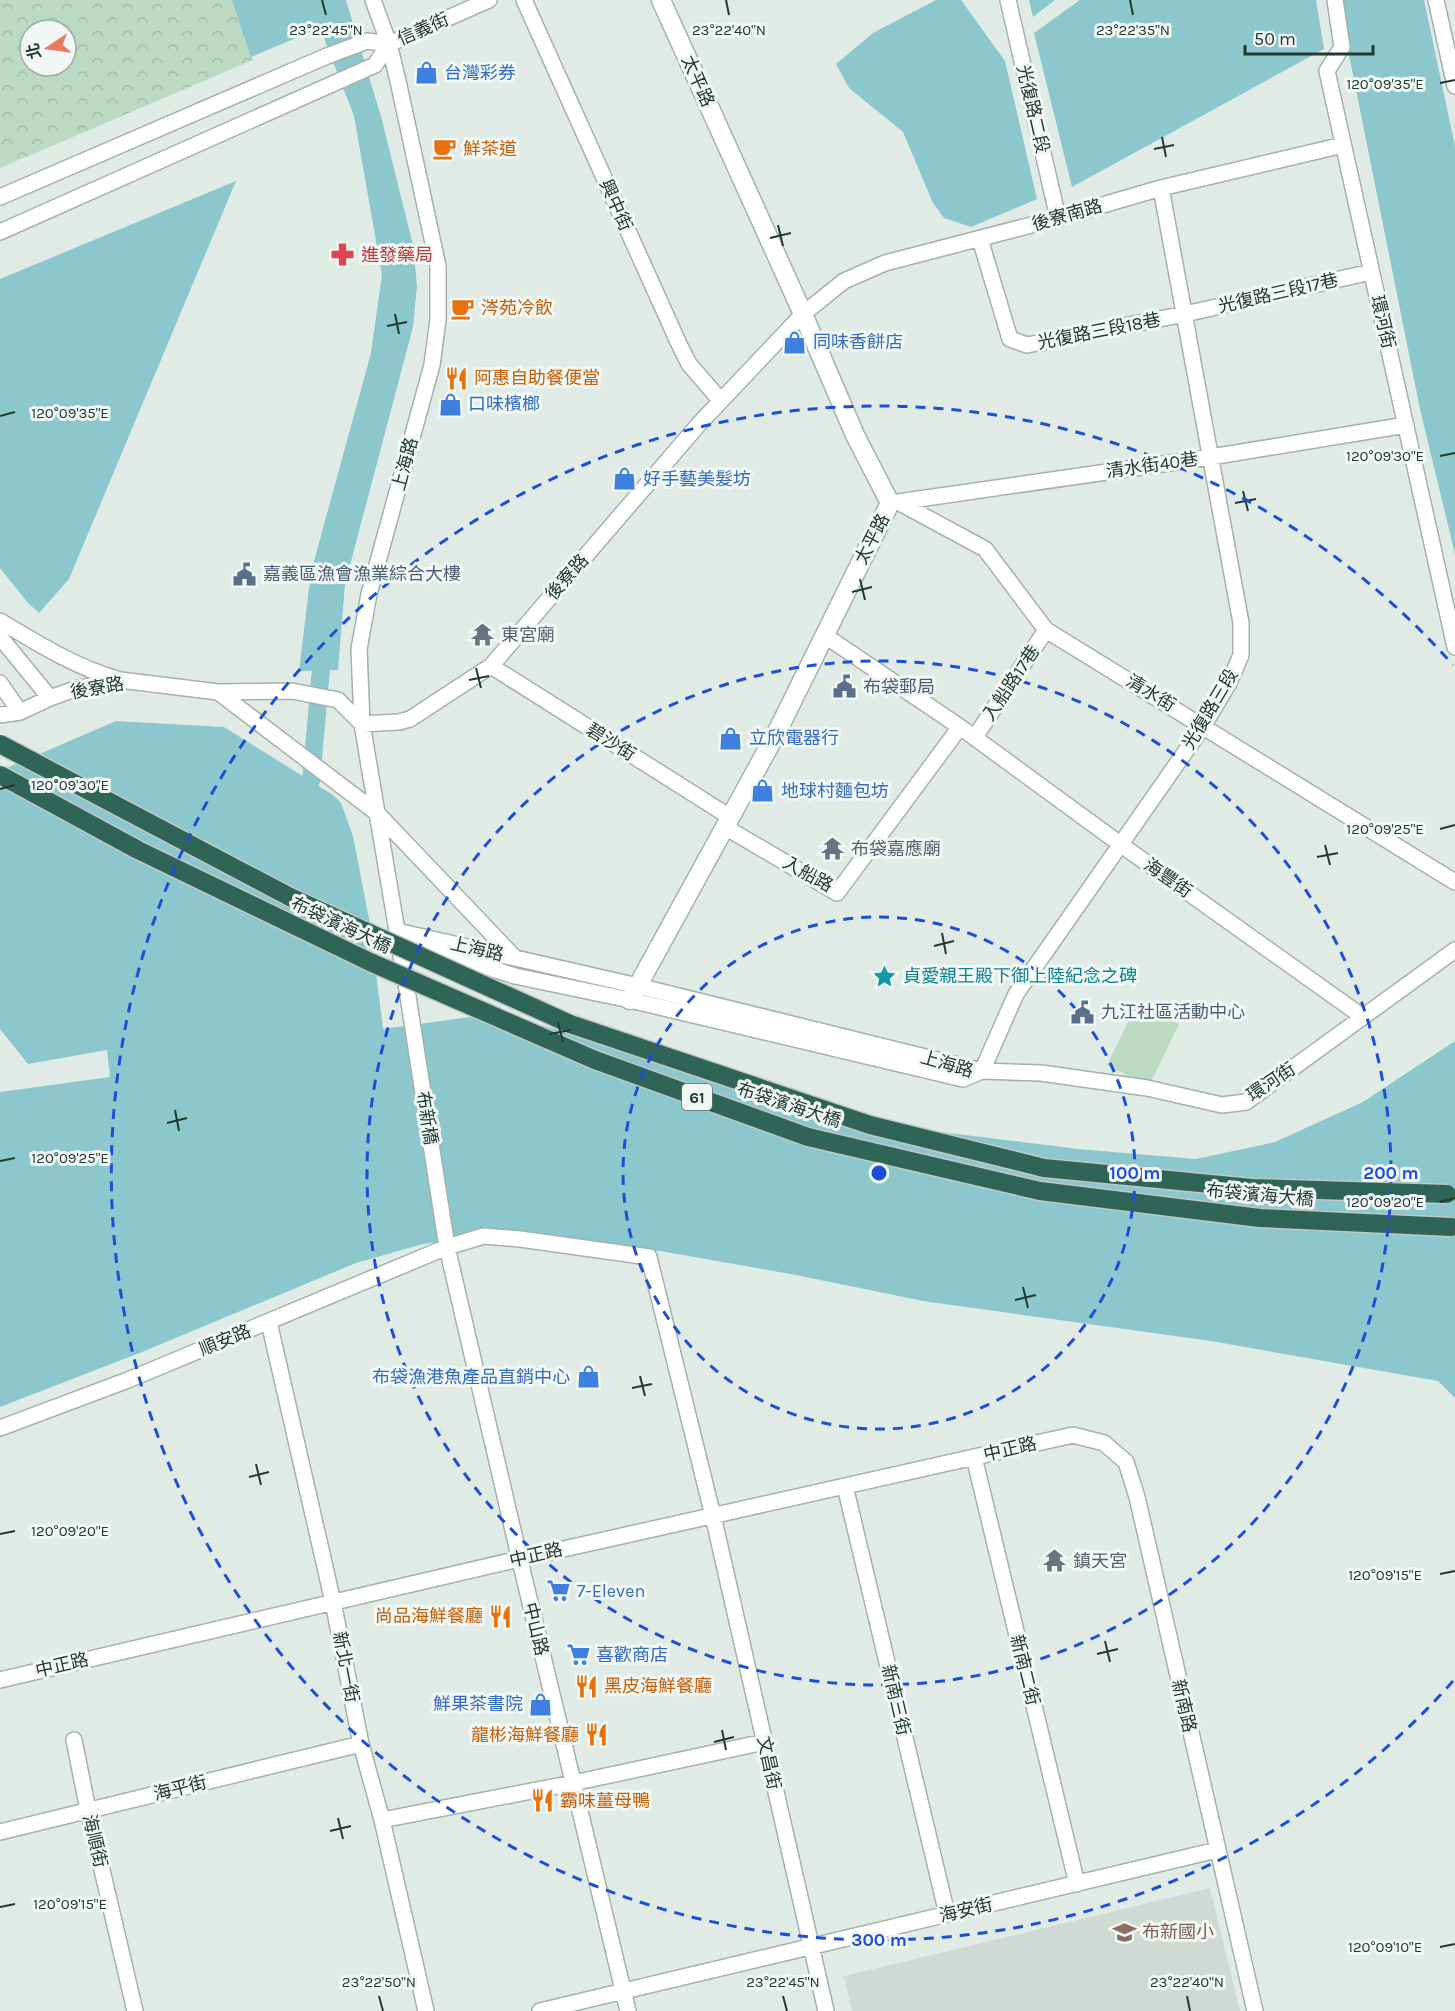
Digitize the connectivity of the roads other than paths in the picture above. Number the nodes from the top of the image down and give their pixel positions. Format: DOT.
graph roads {
  1 [pos="373,0"];
  2 [pos="489,0"];
  3 [pos="524,0"];
  4 [pos="661,0"];
  5 [pos="1008,0"];
  6 [pos="1335,0"];
  7 [pos="1436,0"];
  8 [pos="389,44"];
  9 [pos="1455,86"];
  10 [pos="1343,145"];
  11 [pos="1161,188"];
  12 [pos="0,197"];
  13 [pos="1058,218"];
  14 [pos="0,232"];
  15 [pos="980,238"];
  16 [pos="1371,272"];
  17 [pos="802,314"];
  18 [pos="1185,314"];
  19 [pos="722,401"];
  20 [pos="1406,425"];
  21 [pos="1211,457"];
  22 [pos="898,502"];
  23 [pos="0,621"];
  24 [pos="1046,630"];
  25 [pos="824,635"];
  26 [pos="0,637"];
  27 [pos="1455,646"];
  28 [pos="491,666"];
  29 [pos="120,680"];
  30 [pos="0,683"];
  31 [pos="218,692"];
  32 [pos="50,698"];
  33 [pos="20,712"];
  34 [pos="0,715"];
  35 [pos="362,724"];
  36 [pos="1204,725"];
  37 [pos="960,727"];
  38 [pos="975,737"];
  39 [pos="0,744"];
  40 [pos="0,774"];
  41 [pos="377,813"];
  42 [pos="727,822"];
  43 [pos="1120,844"];
  44 [pos="1455,882"];
  45 [pos="397,931"];
  46 [pos="1455,950"];
  47 [pos="515,958"];
  48 [pos="407,990"];
  49 [pos="634,993"];
  50 [pos="1363,1017"];
  51 [pos="982,1071"];
  52 [pos="1447,1194"];
  53 [pos="1451,1227"];
  54 [pos="447,1247"];
  55 [pos="269,1322"];
  56 [pos="0,1428"];
  57 [pos="1073,1435"];
  58 [pos="974,1457"];
  59 [pos="845,1486"];
  60 [pos="713,1516"];
  61 [pos="519,1559"];
  62 [pos="333,1602"];
  63 [pos="0,1680"];
  64 [pos="74,1740"];
  65 [pos="764,1742"];
  66 [pos="361,1744"];
  67 [pos="573,1783"];
  68 [pos="88,1810"];
  69 [pos="382,1820"];
  70 [pos="0,1832"];
  71 [pos="1217,1850"];
  72 [pos="1077,1884"];
  73 [pos="947,1914"];
  74 [pos="811,1947"];
  75 [pos="623,1991"];
  76 [pos="135,2011"];
  77 [pos="426,2011"];
  78 [pos="540,2011"];
  79 [pos="628,2011"];
  80 [pos="826,2011"];
  81 [pos="1255,2011"];
  1 -- 8 [label="street, 上海路"];
  2 -- 8 [label="street, 信義街"];
  3 -- 19 [label="street, 興中街"];
  4 -- 17 [label="main road, 太平路"];
  5 -- 13 [label="street, 光復路二段"];
  6 -- 10 [label="street, 環河街"];
  7 -- 9 [label="street"];
  8 -- 12 [label="street"];
  8 -- 14 [label="street"];
  8 -- 35 [label="street, 上海路"];
  10 -- 11 [label="street, 後寮南路"];
  10 -- 16 [label="street, 環河街"];
  11 -- 13 [label="street, 後寮南路"];
  11 -- 18 [label="street, 光復路三段"];
  13 -- 15 [label="street, 後寮南路"];
  15 -- 17 [label="street, 後寮南路"];
  15 -- 18 [label="street, 光復路三段18巷"];
  16 -- 18 [label="street, 光復路三段17巷"];
  16 -- 20 [label="street, 環河街"];
  17 -- 19 [label="street, 後寮路"];
  17 -- 25 [label="main road, 太平路"];
  18 -- 21 [label="street, 光復路三段"];
  19 -- 28 [label="street, 後寮路"];
  20 -- 21 [label="street, 清水街40巷"];
  20 -- 27 [label="street, 環河街"];
  21 -- 22 [label="street, 清水街40巷"];
  21 -- 36 [label="street, 光復路三段"];
  22 -- 24 [label="street, 清水街"];
  23 -- 29 [label="street"];
  24 -- 36 [label="street, 清水街"];
  24 -- 38 [label="street, 入船路17巷"];
  25 -- 37 [label="street"];
  25 -- 42 [label="main road, 太平路"];
  26 -- 32 [label="street"];
  28 -- 35 [label="street, 後寮路"];
  28 -- 42 [label="street, 碧沙街"];
  29 -- 31 [label="street, 後寮路"];
  29 -- 32 [label="street, 後寮路"];
  30 -- 33 [label="street"];
  31 -- 35 [label="street, 後寮路"];
  31 -- 41 [label="street"];
  32 -- 33 [label="street, 後寮路"];
  33 -- 34 [label="street, 後寮路"];
  35 -- 41 [label="street, 上海路"];
  36 -- 43 [label="street, 光復路三段"];
  36 -- 44 [label="street, 清水街"];
  37 -- 38 [label="street"];
  37 -- 42 [label="street, 入船路"];
  38 -- 43 [label="street, 海豐街"];
  39 -- 52 [label="highway, 布袋濱海大橋 / 61, bridge"];
  40 -- 53 [label="highway, 布袋濱海大橋 / 61, bridge"];
  41 -- 45 [label="street, 上海路"];
  41 -- 47 [label="street"];
  42 -- 49 [label="main road, 太平路"];
  43 -- 50 [label="street, 海豐街"];
  43 -- 51 [label="street, 光復路三段"];
  45 -- 47 [label="street, 上海路"];
  45 -- 48 [label="street, 上海路"];
  45 -- 49 [label="street, 上海路"];
  46 -- 50 [label="street, 環河街"];
  47 -- 49 [label="street, 上海路"];
  48 -- 54 [label="street, 布新橋"];
  49 -- 51 [label="street, 上海路"];
  50 -- 51 [label="street, 環河街"];
  54 -- 55 [label="street, 順安路"];
  54 -- 60 [label="street, 順安路"];
  54 -- 61 [label="street, 中山路"];
  55 -- 56 [label="street, 順安路"];
  55 -- 62 [label="street, 新北一街"];
  57 -- 58 [label="street, 中正路"];
  57 -- 71 [label="street, 新南路"];
  58 -- 59 [label="street, 中正路"];
  58 -- 72 [label="street, 新南二街"];
  59 -- 60 [label="street, 中正路"];
  59 -- 73 [label="street, 新南三街"];
  60 -- 61 [label="street, 中正路"];
  60 -- 65 [label="street, 文昌街"];
  61 -- 62 [label="street, 中正路"];
  61 -- 67 [label="street, 中山路"];
  62 -- 63 [label="street, 中正路"];
  62 -- 66 [label="street, 新北一街"];
  64 -- 68 [label="street, 海順街"];
  65 -- 67 [label="street"];
  65 -- 74 [label="street, 文昌街"];
  66 -- 68 [label="street, 海平街"];
  66 -- 69 [label="street, 新北一街"];
  67 -- 69 [label="street"];
  67 -- 75 [label="street, 中山路"];
  68 -- 70 [label="street, 海平街"];
  68 -- 76 [label="street, 海順街"];
  69 -- 77 [label="street, 新北一街"];
  71 -- 72 [label="street, 海安街"];
  71 -- 81 [label="street, 新南路"];
  72 -- 73 [label="street, 海安街"];
  73 -- 74 [label="street, 海安街"];
  74 -- 75 [label="street, 海安街"];
  74 -- 80 [label="street, 文昌街"];
  75 -- 78 [label="street, 海安街"];
  75 -- 79 [label="street, 中山路"];
}
